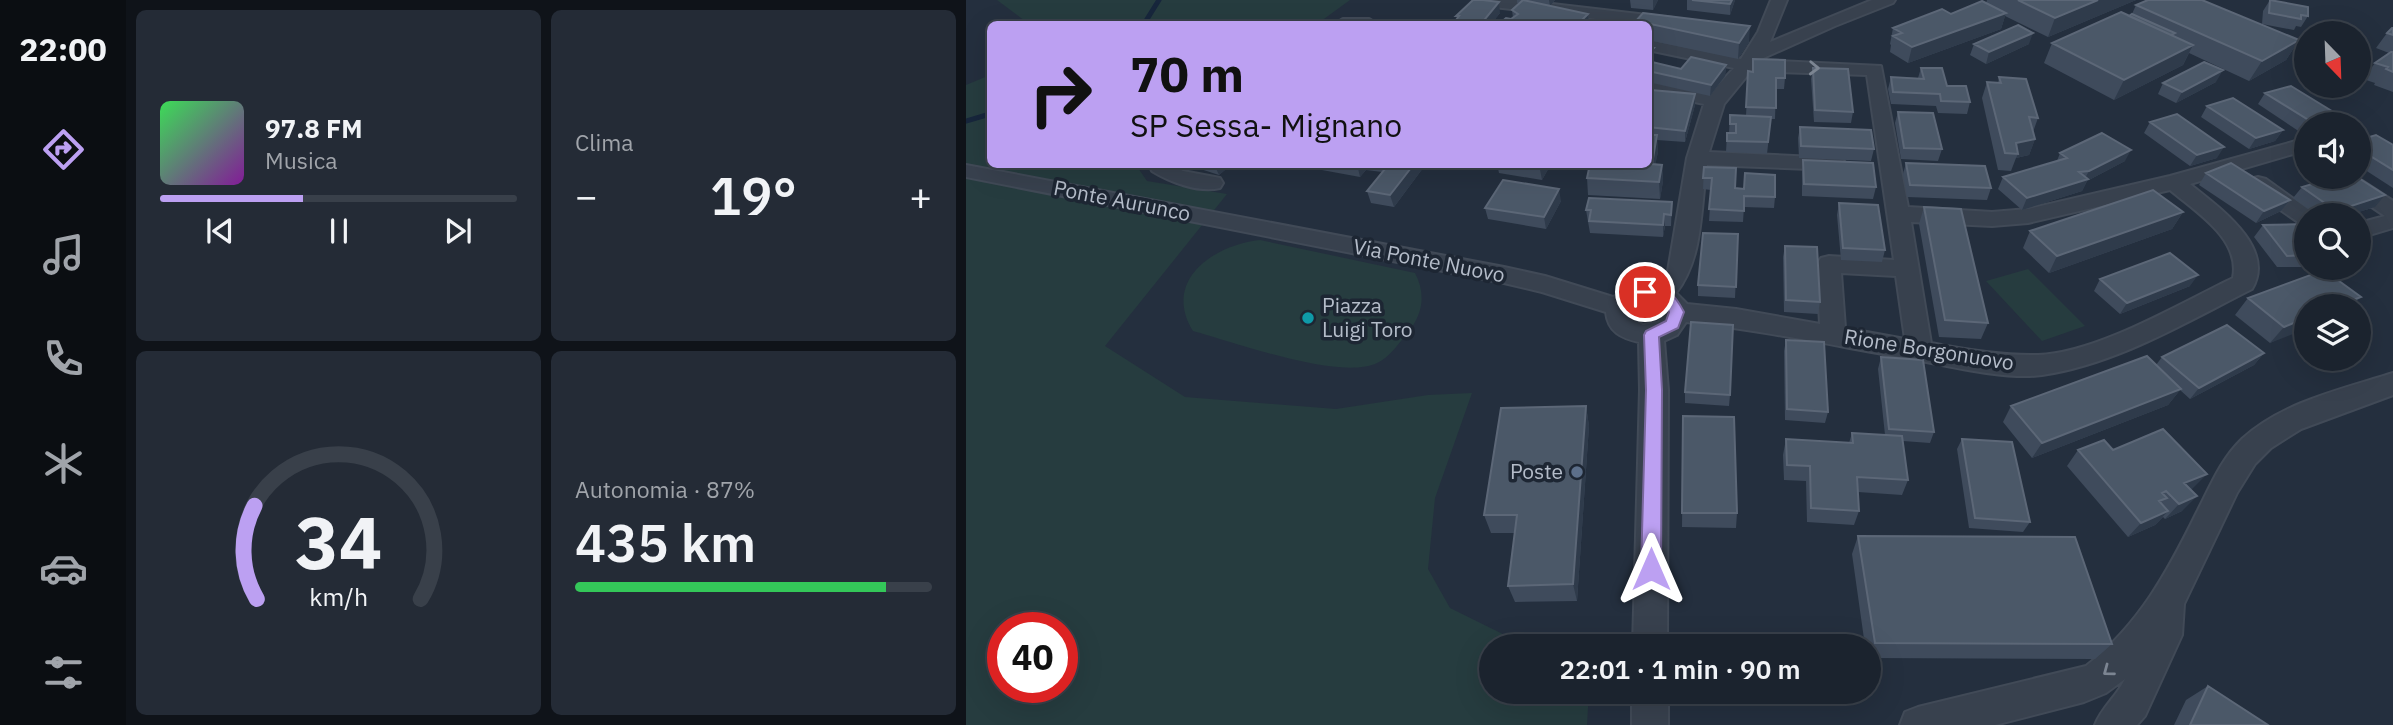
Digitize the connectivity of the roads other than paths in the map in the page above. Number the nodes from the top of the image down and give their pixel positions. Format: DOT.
graph roads {
  1 [pos="1779,0"];
  2 [pos="1887,0"];
  3 [pos="1494,2"];
  4 [pos="1598,7"];
  5 [pos="1686,24"];
  6 [pos="1652,46"];
  7 [pos="1749,61"];
  8 [pos="1652,87"];
  9 [pos="1715,101"];
  10 [pos="2294,148"];
  11 [pos="1699,158"];
  12 [pos="2231,165"];
  13 [pos="1891,166"];
  14 [pos="1161,168"];
  15 [pos="966,172"];
  16 [pos="2174,182"];
  17 [pos="1212,183"];
  18 [pos="2360,189"];
  19 [pos="2294,209"];
  20 [pos="2393,211"];
  21 [pos="1898,214"];
  22 [pos="2393,221"];
  23 [pos="1237,223"];
  24 [pos="2371,227"];
  25 [pos="1907,269"];
  26 [pos="1670,303"];
  27 [pos="1618,307"];
  28 [pos="1651,335"];
  29 [pos="1833,335"];
  30 [pos="1919,350"];
  31 [pos="2393,384"];
  32 [pos="2168,601"];
  33 [pos="1650,634"];
  34 [pos="1650,704"];
  35 [pos="1650,725"];
  36 [pos="1918,725"];
  37 [pos="2113,725"];
  1 -- 7 [label="street"];
  2 -- 7 [label="street"];
  3 -- 4 [label="street"];
  4 -- 5 [label="street"];
  6 -- 7 [label="street"];
  7 -- 9 [label="street"];
  7 -- 13 [label="street, one-way"];
  8 -- 9 [label="street"];
  9 -- 11 [label="street"];
  10 -- 12 [label="street"];
  11 -- 13 [label="street"];
  11 -- 26 [label="street"];
  12 -- 16 [label="street"];
  12 -- 19 [label="street"];
  13 -- 21 [label="street"];
  14 -- 17 [label="street"];
  15 -- 23 [label="street, Ponte Aurunco"];
  16 -- 21 [label="street"];
  16 -- 30 [label="street, Rione Borgonuovo"];
  18 -- 20 [label="street"];
  21 -- 25 [label="street"];
  22 -- 24 [label="street"];
  23 -- 27 [label="street, Via Ponte Nuovo"];
  25 -- 29 [label="street"];
  25 -- 30 [label="street"];
  26 -- 27 [label="street"];
  26 -- 28 [label="street"];
  26 -- 29 [label="street, Rione Borgonuovo"];
  27 -- 28 [label="street"];
  28 -- 33 [label="street"];
  29 -- 30 [label="street, Rione Borgonuovo"];
  31 -- 32 [label="street"];
  32 -- 36 [label="street, one-way"];
  32 -- 37 [label="street"];
  34 -- 35 [label="street"];
}
